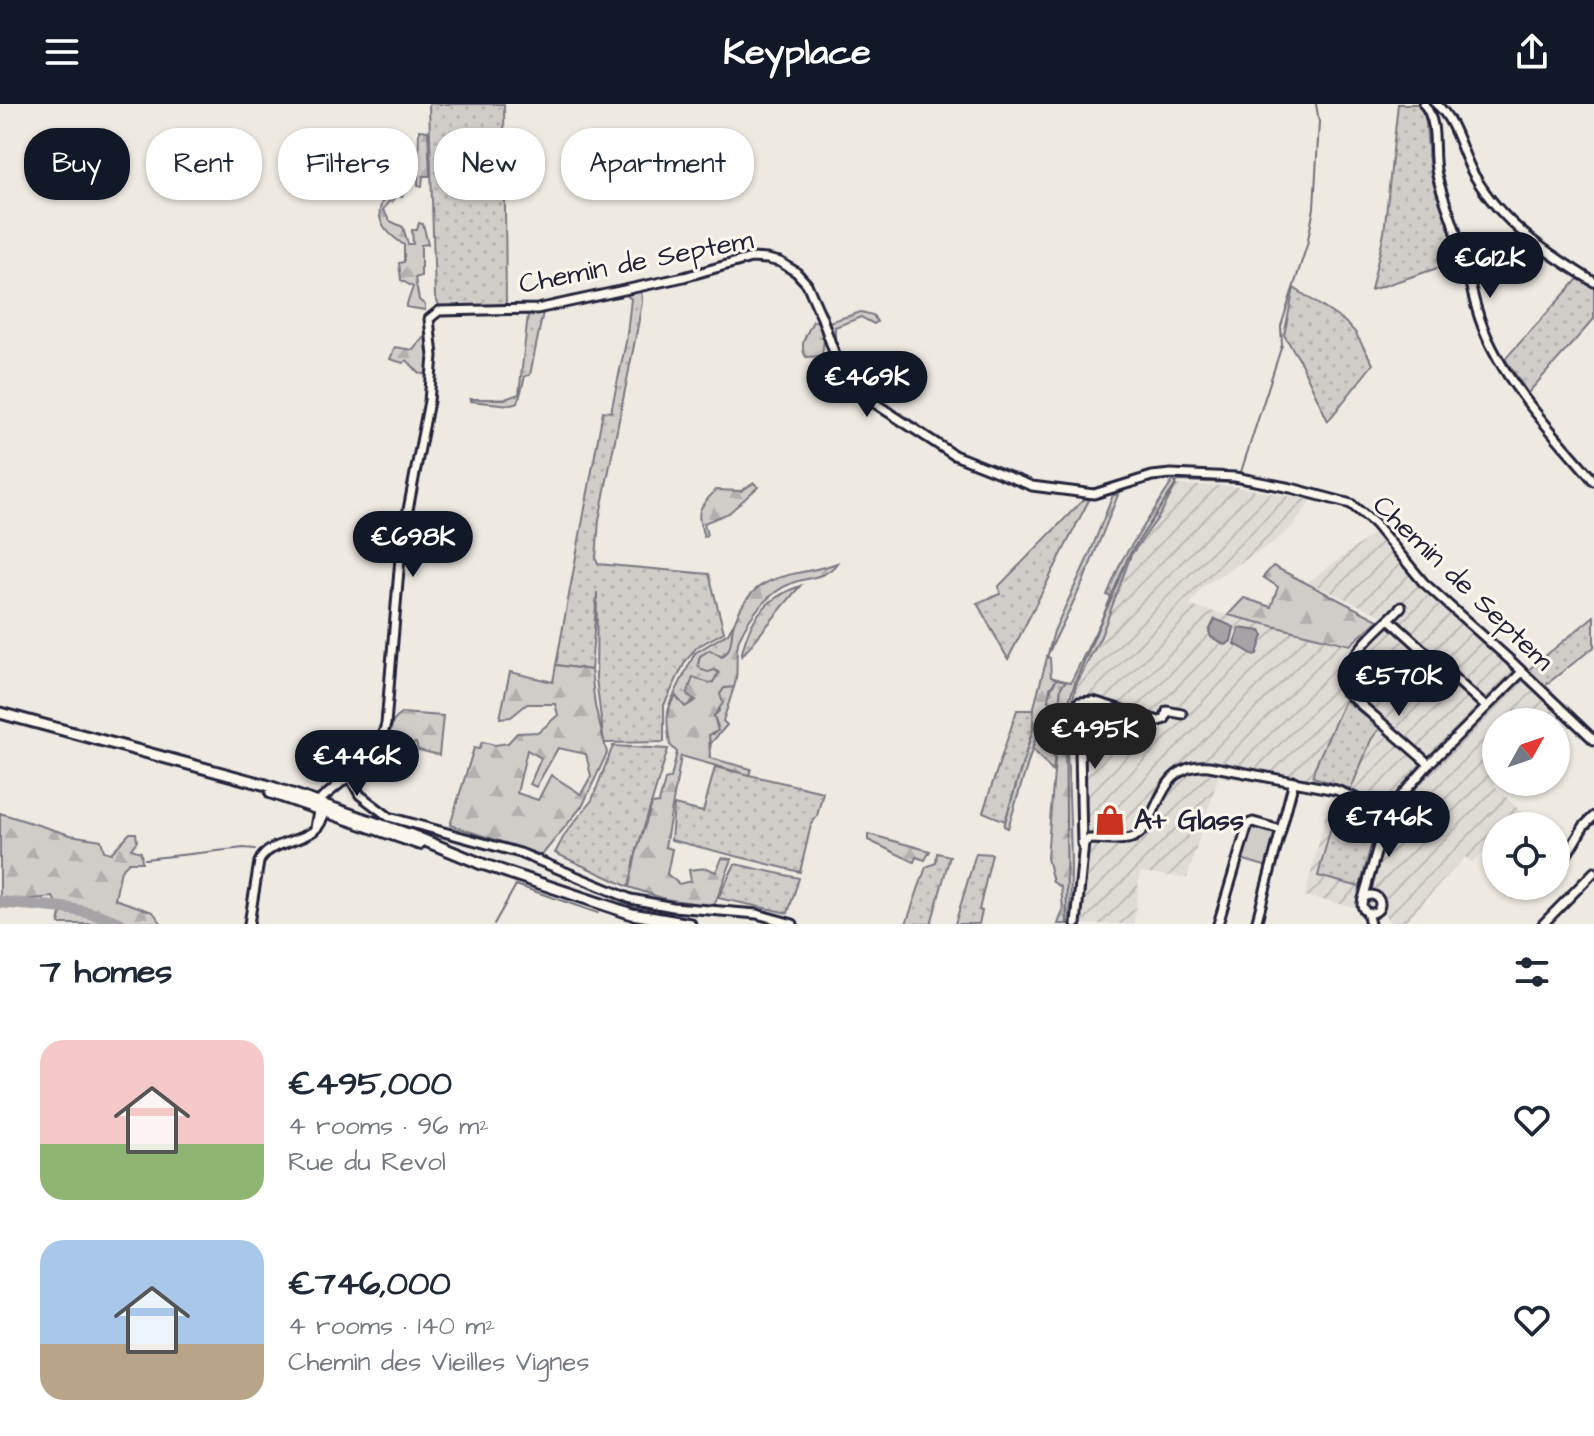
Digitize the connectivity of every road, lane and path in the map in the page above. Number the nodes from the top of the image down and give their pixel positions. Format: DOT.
graph roads {
  1 [pos="1430,105"];
  2 [pos="1594,282"];
  3 [pos="1594,481"];
  4 [pos="1401,607"];
  5 [pos="1389,619"];
  6 [pos="1522,672"];
  7 [pos="1486,707"];
  8 [pos="0,713"];
  9 [pos="1182,714"];
  10 [pos="1594,740"];
  11 [pos="1429,764"];
  12 [pos="350,777"];
  13 [pos="1294,781"];
  14 [pos="320,808"];
  15 [pos="1388,811"];
  16 [pos="1594,816"];
  17 [pos="1281,830"];
  18 [pos="1082,847"];
  19 [pos="1570,849"];
  20 [pos="1594,872"];
  21 [pos="1363,899"];
  22 [pos="1367,912"];
  23 [pos="249,924"];
  24 [pos="690,924"];
  25 [pos="793,924"];
  26 [pos="1076,924"];
  27 [pos="1218,924"];
  28 [pos="1256,924"];
  29 [pos="1370,924"];
  30 [pos="1543,924"];
  1 -- 2 [label="street"];
  1 -- 3 [label="street"];
  4 -- 5 [label="street"];
  5 -- 7 [label="street"];
  5 -- 11 [label="street"];
  6 -- 7 [label="street"];
  6 -- 10 [label="street, Chemin de Septem"];
  6 -- 12 [label="street, Chemin de Septem"];
  7 -- 11 [label="street"];
  8 -- 14 [label="main road"];
  9 -- 18 [label="street"];
  11 -- 15 [label="street"];
  12 -- 14 [label="street, Chemin de Septem"];
  12 -- 25 [label="street"];
  13 -- 15 [label="street"];
  13 -- 17 [label="street"];
  13 -- 18 [label="street"];
  14 -- 23 [label="street"];
  14 -- 24 [label="main road"];
  15 -- 21 [label="street"];
  16 -- 19 [label="street"];
  17 -- 27 [label="street"];
  17 -- 28 [label="street"];
  18 -- 26 [label="street"];
  20 -- 30 [label="street"];
  21 -- 22 [label="street"];
  21 -- 22 [label="street"];
  22 -- 29 [label="street"];
}
